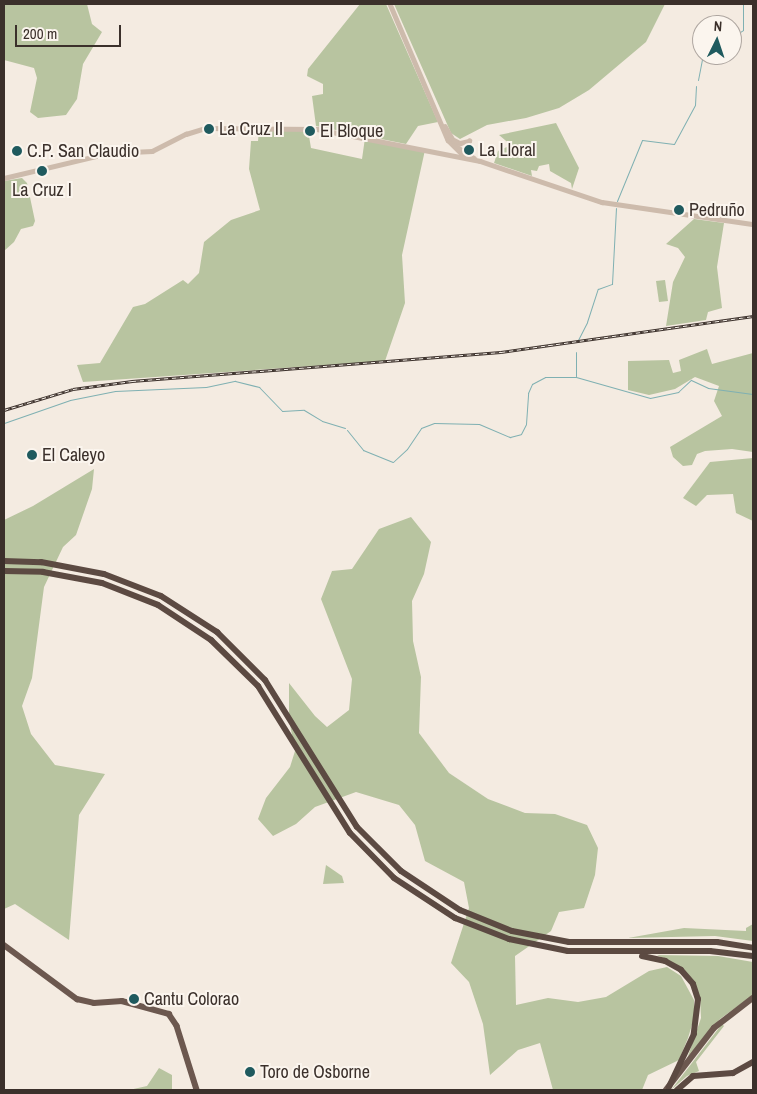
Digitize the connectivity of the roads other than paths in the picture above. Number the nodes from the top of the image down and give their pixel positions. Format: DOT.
graph roads {
  1 [pos="390,4"];
  2 [pos="448,135"];
  3 [pos="451,145"];
  4 [pos="458,150"];
  5 [pos="439,153"];
  6 [pos="446,154"];
  7 [pos="470,158"];
  8 [pos="480,161"];
  9 [pos="4,178"];
  10 [pos="753,224"];
  11 [pos="4,562"];
  12 [pos="4,571"];
  13 [pos="4,945"];
  14 [pos="753,946"];
  15 [pos="588,953"];
  16 [pos="753,956"];
  17 [pos="753,998"];
  18 [pos="753,1062"];
  19 [pos="668,1089"];
  20 [pos="197,1090"];
  21 [pos="677,1090"];
  1 -- 2 [label="street"];
  2 -- 3 [label="street"];
  2 -- 4 [label="street"];
  2 -- 8 [label="street"];
  3 -- 4 [label="street"];
  3 -- 5 [label="street"];
  4 -- 6 [label="street"];
  4 -- 7 [label="street"];
  5 -- 6 [label="street"];
  5 -- 9 [label="street"];
  6 -- 7 [label="street"];
  7 -- 8 [label="street"];
  8 -- 10 [label="street"];
  11 -- 14 [label="highway"];
  12 -- 15 [label="highway"];
  13 -- 20 [label="highway"];
  15 -- 16 [label="highway"];
  15 -- 19 [label="highway"];
  17 -- 19 [label="highway"];
  18 -- 21 [label="highway"];
}
